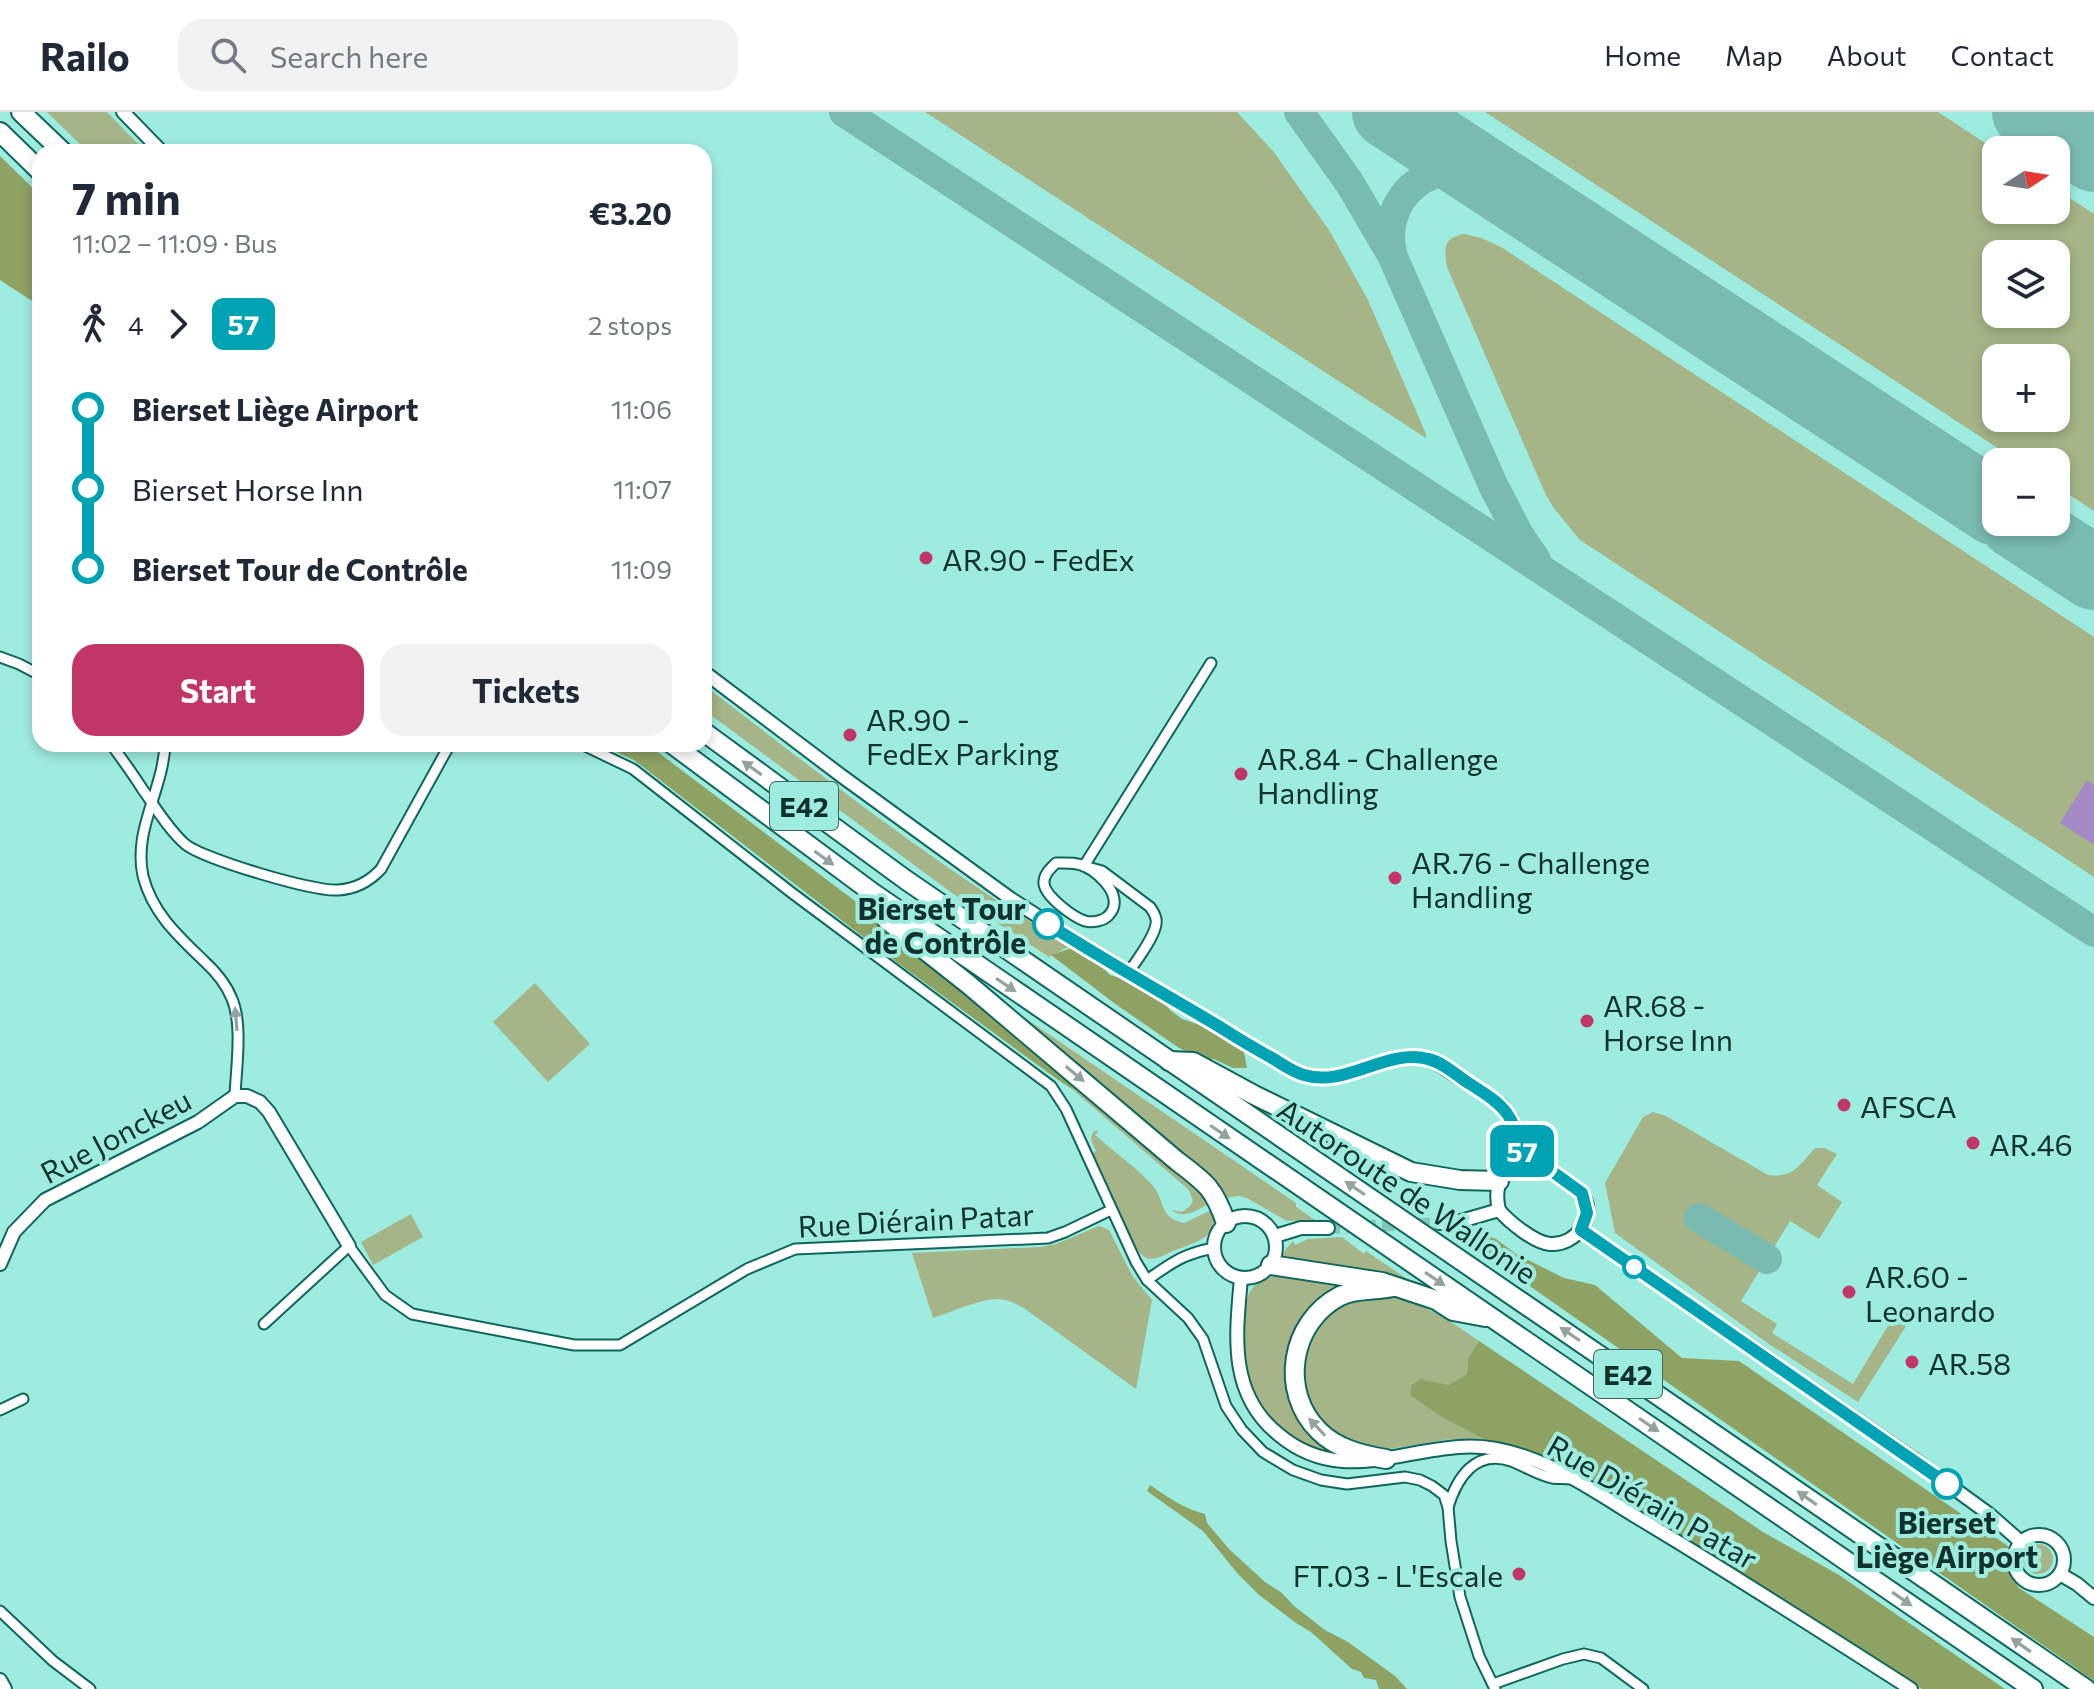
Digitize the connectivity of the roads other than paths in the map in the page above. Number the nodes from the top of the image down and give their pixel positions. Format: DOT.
graph roads {
  1 [pos="21,112"];
  2 [pos="123,112"];
  3 [pos="0,132"];
  4 [pos="55,144"];
  5 [pos="154,144"];
  6 [pos="32,163"];
  7 [pos="0,657"];
  8 [pos="1211,663"];
  9 [pos="32,671"];
  10 [pos="712,678"];
  11 [pos="712,738"];
  12 [pos="116,752"];
  13 [pos="164,752"];
  14 [pos="445,752"];
  15 [pos="599,752"];
  16 [pos="683,752"];
  17 [pos="152,804"];
  18 [pos="1084,866"];
  19 [pos="873,893"];
  20 [pos="1129,972"];
  21 [pos="1168,1061"];
  22 [pos="235,1096"];
  23 [pos="1523,1159"];
  24 [pos="1499,1181"];
  25 [pos="1111,1210"];
  26 [pos="1499,1210"];
  27 [pos="1226,1223"];
  28 [pos="1440,1223"];
  29 [pos="1328,1228"];
  30 [pos="1581,1230"];
  31 [pos="1275,1236"];
  32 [pos="349,1246"];
  33 [pos="1214,1248"];
  34 [pos="0,1264"];
  35 [pos="1271,1265"];
  36 [pos="1241,1278"];
  37 [pos="1147,1280"];
  38 [pos="1393,1287"];
  39 [pos="1491,1318"];
  40 [pos="264,1324"];
  41 [pos="23,1399"];
  42 [pos="0,1410"];
  43 [pos="1386,1459"];
  44 [pos="1573,1479"];
  45 [pos="1448,1507"];
  46 [pos="2022,1543"];
  47 [pos="2060,1574"];
  48 [pos="2094,1598"];
  49 [pos="0,1611"];
  50 [pos="0,1680"];
  51 [pos="1494,1686"];
  52 [pos="5,1689"];
  53 [pos="90,1689"];
  54 [pos="1643,1689"];
  55 [pos="1911,1689"];
  56 [pos="2033,1689"];
  57 [pos="2086,1689"];
  1 -- 4 [label="highway"];
  2 -- 5 [label="street"];
  3 -- 6 [label="highway"];
  7 -- 9 [label="street"];
  8 -- 18 [label="street"];
  10 -- 20 [label="street"];
  21 -- 11 [label="highway, Autoroute de Wallonie / E42, one-way"];
  12 -- 17 [label="street"];
  13 -- 17 [label="street"];
  14 -- 17 [label="street"];
  15 -- 25 [label="street"];
  16 -- 19 [label="highway, Autoroute de Wallonie / E42, one-way"];
  22 -- 17 [label="street, one-way"];
  18 -- 18 [label="street"];
  18 -- 20 [label="street"];
  19 -- 27 [label="highway, one-way"];
  19 -- 39 [label="highway, Autoroute de Wallonie / E42, one-way"];
  20 -- 23 [label="street"];
  21 -- 24 [label="highway"];
  57 -- 21 [label="highway, Autoroute de Wallonie / E42, one-way"];
  22 -- 32 [label="street, Rue Diérain Patar"];
  22 -- 34 [label="street, Rue Jonckeu"];
  23 -- 24 [label="street"];
  23 -- 30 [label="street"];
  24 -- 26 [label="street"];
  25 -- 32 [label="street, Rue Diérain Patar"];
  25 -- 37 [label="street"];
  26 -- 28 [label="street"];
  26 -- 30 [label="street"];
  27 -- 31 [label="street"];
  27 -- 33 [label="street"];
  29 -- 31 [label="street"];
  30 -- 46 [label="street"];
  31 -- 35 [label="street"];
  32 -- 40 [label="street"];
  33 -- 36 [label="street"];
  33 -- 37 [label="street"];
  35 -- 36 [label="street"];
  35 -- 38 [label="highway"];
  36 -- 43 [label="street, Rue Diérain Patar"];
  37 -- 45 [label="street"];
  38 -- 39 [label="highway"];
  43 -- 38 [label="highway, one-way"];
  39 -- 56 [label="highway, Autoroute de Wallonie / E42, one-way"];
  41 -- 42 [label="street"];
  43 -- 44 [label="street, Rue Diérain Patar"];
  44 -- 45 [label="street"];
  44 -- 55 [label="street, Rue Diérain Patar"];
  45 -- 51 [label="street"];
  46 -- 47 [label="street"];
  46 -- 47 [label="street"];
  47 -- 48 [label="street"];
  49 -- 53 [label="street"];
  50 -- 52 [label="street"];
  51 -- 54 [label="street"];
}
